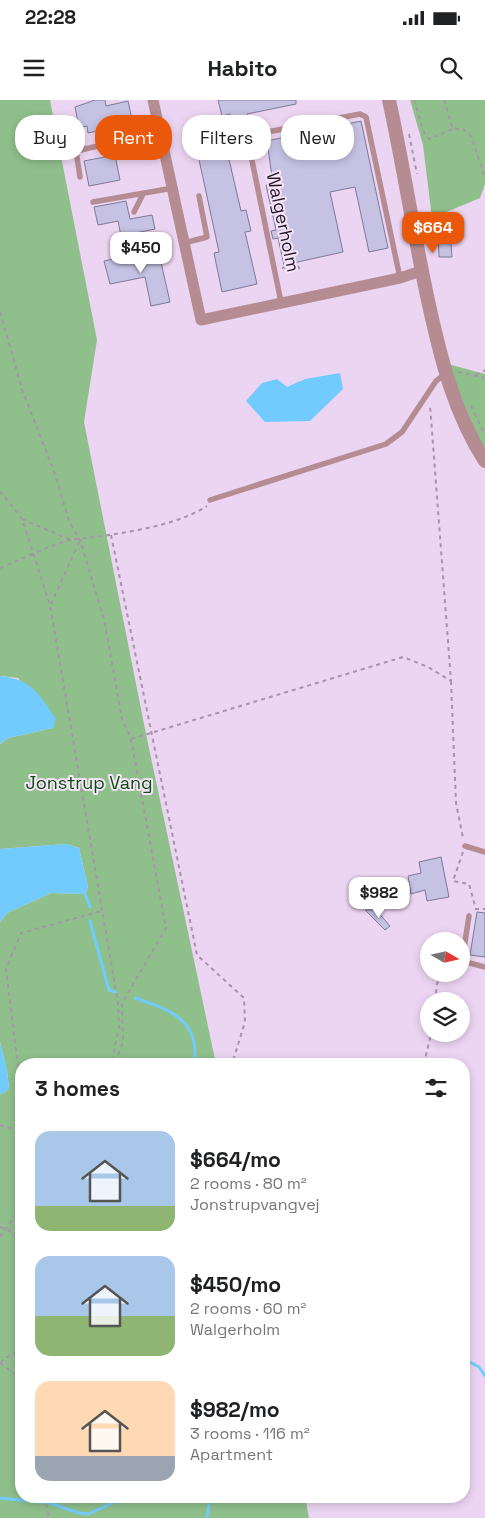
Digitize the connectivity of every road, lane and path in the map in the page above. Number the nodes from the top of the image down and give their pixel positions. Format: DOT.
graph roads {
  1 [pos="153,100"];
  2 [pos="389,100"];
  3 [pos="414,100"];
  4 [pos="444,100"];
  5 [pos="156,115"];
  6 [pos="408,128"];
  7 [pos="454,129"];
  8 [pos="95,147"];
  9 [pos="166,160"];
  10 [pos="80,176"];
  11 [pos="417,176"];
  12 [pos="485,177"];
  13 [pos="172,188"];
  14 [pos="143,194"];
  15 [pos="199,196"];
  16 [pos="93,202"];
  17 [pos="134,212"];
  18 [pos="184,242"];
  19 [pos="274,270"];
  20 [pos="301,271"];
  21 [pos="422,271"];
  22 [pos="400,278"];
  23 [pos="281,302"];
  24 [pos="0,312"];
  25 [pos="485,370"];
  26 [pos="451,373"];
  27 [pos="474,375"];
  28 [pos="485,378"];
  29 [pos="461,381"];
  30 [pos="429,392"];
  31 [pos="468,398"];
  32 [pos="485,435"];
  33 [pos="485,460"];
  34 [pos="0,491"];
  35 [pos="210,500"];
  36 [pos="22,519"];
  37 [pos="111,535"];
  38 [pos="71,540"];
  39 [pos="80,540"];
  40 [pos="34,554"];
  41 [pos="0,568"];
  42 [pos="50,605"];
  43 [pos="452,681"];
  44 [pos="152,732"];
  45 [pos="130,739"];
  46 [pos="465,846"];
  47 [pos="485,852"];
  48 [pos="476,909"];
  49 [pos="485,909"];
  50 [pos="102,911"];
  51 [pos="469,916"];
  52 [pos="485,967"];
  53 [pos="429,1042"];
  54 [pos="17,1058"];
  55 [pos="112,1058"];
  56 [pos="117,1058"];
  57 [pos="234,1058"];
  58 [pos="425,1058"];
  59 [pos="0,1125"];
  60 [pos="15,1130"];
  61 [pos="15,1216"];
  62 [pos="0,1227"];
  63 [pos="7,1228"];
  64 [pos="15,1236"];
  65 [pos="0,1237"];
  66 [pos="15,1353"];
  67 [pos="0,1364"];
  68 [pos="15,1375"];
  69 [pos="46,1503"];
  70 [pos="49,1518"];
  1 -- 5 [label="street"];
  2 -- 21 [label="street"];
  3 -- 7 [label="path"];
  4 -- 7 [label="path"];
  6 -- 11 [label="path"];
  7 -- 12 [label="path"];
  8 -- 10 [label="lane"];
  9 -- 13 [label="street"];
  13 -- 14 [label="lane"];
  13 -- 18 [label="street"];
  14 -- 16 [label="lane"];
  14 -- 17 [label="lane"];
  15 -- 18 [label="lane"];
  18 -- 23 [label="street"];
  19 -- 20 [label="path"];
  19 -- 22 [label="lane, Walgerholm"];
  19 -- 23 [label="lane, Walgerholm"];
  21 -- 22 [label="street"];
  21 -- 26 [label="street"];
  22 -- 23 [label="street"];
  24 -- 39 [label="path"];
  25 -- 27 [label="path"];
  26 -- 27 [label="path"];
  26 -- 29 [label="path"];
  26 -- 30 [label="lane"];
  26 -- 33 [label="street"];
  27 -- 28 [label="path"];
  30 -- 35 [label="lane"];
  30 -- 43 [label="path"];
  31 -- 32 [label="path"];
  34 -- 36 [label="path"];
  35 -- 37 [label="path"];
  36 -- 38 [label="path"];
  36 -- 40 [label="path"];
  37 -- 39 [label="path"];
  37 -- 44 [label="path"];
  38 -- 39 [label="path"];
  38 -- 40 [label="path"];
  39 -- 42 [label="path"];
  39 -- 45 [label="path"];
  40 -- 41 [label="path"];
  40 -- 42 [label="path"];
  42 -- 50 [label="path"];
  43 -- 44 [label="path"];
  43 -- 46 [label="path"];
  44 -- 45 [label="path"];
  44 -- 57 [label="path"];
  45 -- 56 [label="path"];
  46 -- 47 [label="lane"];
  46 -- 48 [label="path"];
  48 -- 49 [label="path"];
  48 -- 51 [label="path"];
  50 -- 54 [label="path"];
  50 -- 55 [label="path"];
  51 -- 52 [label="lane"];
  53 -- 58 [label="path"];
  59 -- 60 [label="path"];
  61 -- 63 [label="path"];
  62 -- 63 [label="path"];
  63 -- 64 [label="path"];
  63 -- 65 [label="path"];
  66 -- 67 [label="path"];
  67 -- 68 [label="path"];
  69 -- 70 [label="path"];
}
